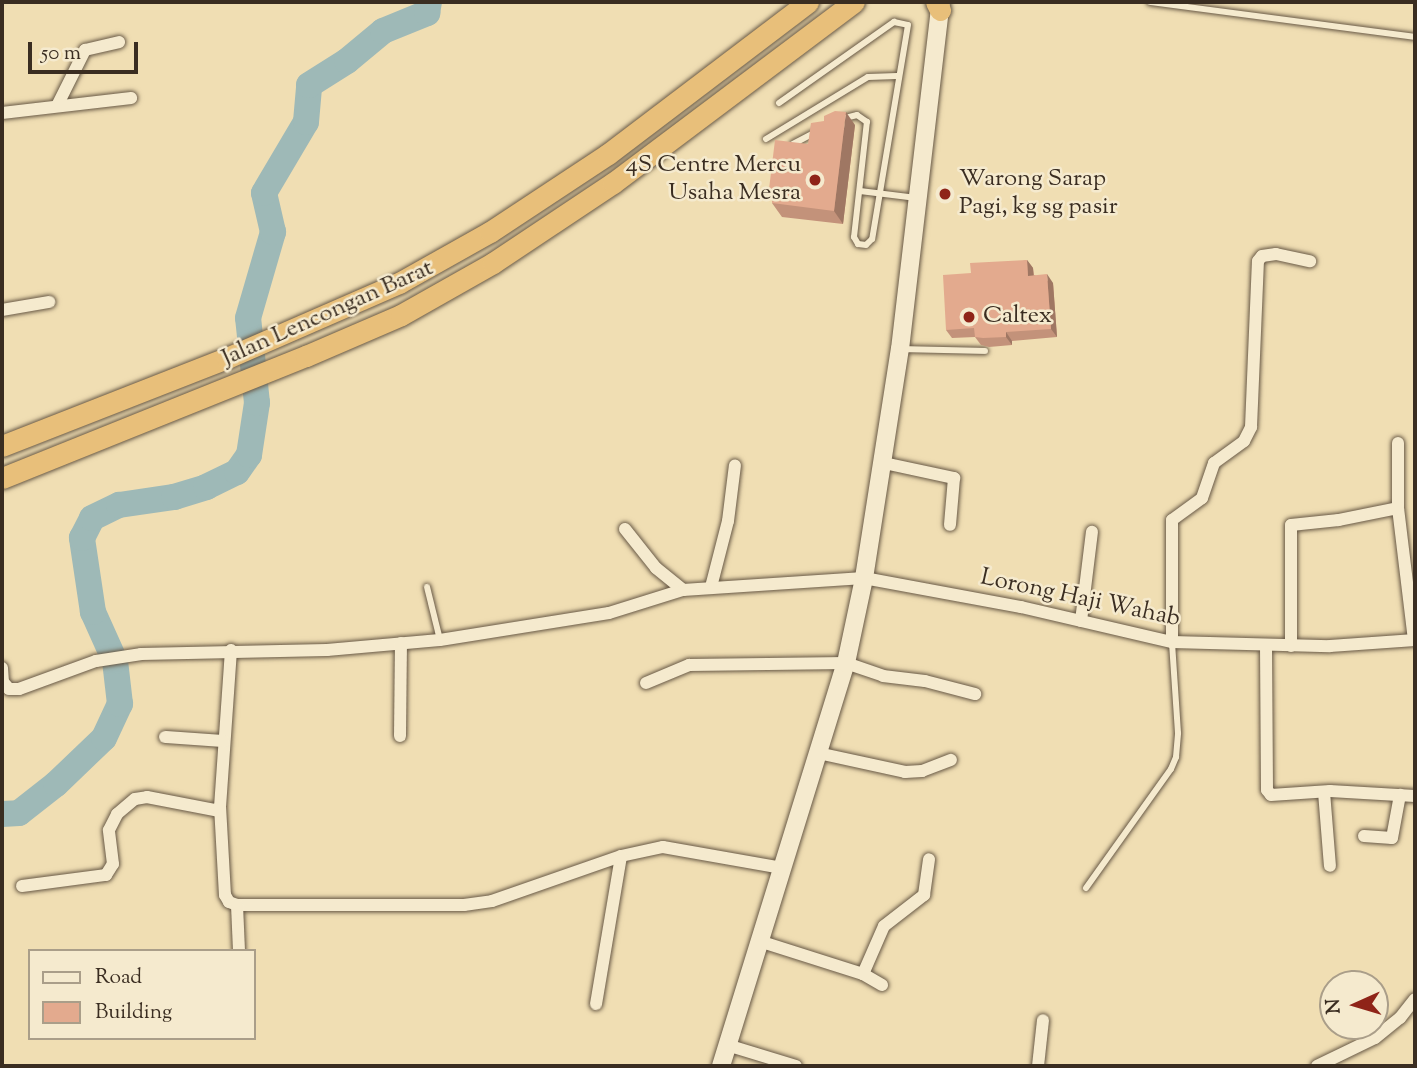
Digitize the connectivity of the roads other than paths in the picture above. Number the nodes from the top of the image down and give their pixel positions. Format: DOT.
graph roads {
  1 [pos="808,2"];
  2 [pos="854,2"];
  3 [pos="1150,2"];
  4 [pos="939,4"];
  5 [pos="1415,37"];
  6 [pos="119,42"];
  7 [pos="897,76"];
  8 [pos="131,98"];
  9 [pos="779,103"];
  10 [pos="57,107"];
  11 [pos="2,113"];
  12 [pos="835,122"];
  13 [pos="825,127"];
  14 [pos="766,139"];
  15 [pos="793,144"];
  16 [pos="860,191"];
  17 [pos="880,194"];
  18 [pos="918,198"];
  19 [pos="1310,261"];
  20 [pos="49,302"];
  21 [pos="2,310"];
  22 [pos="900,349"];
  23 [pos="985,351"];
  24 [pos="1398,443"];
  25 [pos="2,446"];
  26 [pos="884,463"];
  27 [pos="736,465"];
  28 [pos="2,478"];
  29 [pos="1398,508"];
  30 [pos="950,525"];
  31 [pos="625,529"];
  32 [pos="1092,532"];
  33 [pos="864,578"];
  34 [pos="427,587"];
  35 [pos="711,587"];
  36 [pos="683,590"];
  37 [pos="1081,621"];
  38 [pos="440,640"];
  39 [pos="1415,640"];
  40 [pos="1172,642"];
  41 [pos="401,643"];
  42 [pos="1266,646"];
  43 [pos="1291,646"];
  44 [pos="231,650"];
  45 [pos="846,663"];
  46 [pos="2,668"];
  47 [pos="646,683"];
  48 [pos="6,690"];
  49 [pos="975,694"];
  50 [pos="400,736"];
  51 [pos="165,737"];
  52 [pos="224,741"];
  53 [pos="818,753"];
  54 [pos="951,760"];
  55 [pos="1324,792"];
  56 [pos="1400,795"];
  57 [pos="1415,796"];
  58 [pos="220,811"];
  59 [pos="1364,836"];
  60 [pos="621,856"];
  61 [pos="929,859"];
  62 [pos="1330,866"];
  63 [pos="782,868"];
  64 [pos="22,886"];
  65 [pos="1086,888"];
  66 [pos="237,905"];
  67 [pos="759,941"];
  68 [pos="239,949"];
  69 [pos="863,974"];
  70 [pos="882,985"];
  71 [pos="1415,999"];
  72 [pos="596,1004"];
  73 [pos="1043,1020"];
  74 [pos="727,1045"];
  75 [pos="720,1066"];
  76 [pos="796,1066"];
  77 [pos="1038,1066"];
  78 [pos="1317,1066"];
  1 -- 25 [label="highway, Jalan Lencongan Barat"];
  2 -- 28 [label="highway, Jalan Lencongan Barat"];
  3 -- 5 [label="lane"];
  4 -- 18 [label="main road"];
  6 -- 10 [label="street"];
  7 -- 9 [label="lane"];
  7 -- 14 [label="lane"];
  7 -- 17 [label="lane"];
  8 -- 10 [label="street"];
  10 -- 11 [label="street"];
  12 -- 16 [label="lane"];
  13 -- 15 [label="lane"];
  16 -- 17 [label="lane"];
  16 -- 17 [label="lane"];
  17 -- 18 [label="lane"];
  18 -- 22 [label="main road"];
  19 -- 40 [label="street"];
  20 -- 21 [label="street"];
  22 -- 23 [label="lane"];
  22 -- 26 [label="main road"];
  24 -- 29 [label="street"];
  26 -- 30 [label="street"];
  26 -- 33 [label="main road"];
  27 -- 35 [label="street"];
  29 -- 39 [label="street"];
  29 -- 43 [label="street"];
  31 -- 36 [label="street"];
  32 -- 37 [label="street"];
  33 -- 35 [label="street, Lorong Haji Wahab"];
  33 -- 37 [label="street, Lorong Haji Wahab"];
  33 -- 45 [label="main road"];
  34 -- 38 [label="lane"];
  35 -- 36 [label="street, Lorong Haji Wahab"];
  36 -- 38 [label="street, Lorong Haji Wahab"];
  37 -- 40 [label="street, Lorong Haji Wahab"];
  38 -- 41 [label="street, Lorong Haji Wahab"];
  39 -- 43 [label="street, Lorong Haji Wahab"];
  40 -- 42 [label="street, Lorong Haji Wahab"];
  40 -- 65 [label="lane"];
  41 -- 44 [label="street, Lorong Haji Wahab"];
  41 -- 50 [label="street"];
  42 -- 43 [label="street, Lorong Haji Wahab"];
  42 -- 55 [label="street"];
  44 -- 48 [label="street, Lorong Haji Wahab"];
  44 -- 52 [label="street"];
  45 -- 47 [label="street"];
  45 -- 49 [label="street"];
  45 -- 53 [label="main road"];
  46 -- 48 [label="street"];
  51 -- 52 [label="street"];
  52 -- 58 [label="street"];
  53 -- 54 [label="street"];
  53 -- 63 [label="main road"];
  55 -- 56 [label="street"];
  55 -- 62 [label="street"];
  56 -- 57 [label="street"];
  56 -- 59 [label="street"];
  58 -- 64 [label="street"];
  58 -- 66 [label="street"];
  60 -- 63 [label="street"];
  60 -- 66 [label="street"];
  60 -- 72 [label="street"];
  61 -- 69 [label="street"];
  63 -- 67 [label="main road"];
  66 -- 68 [label="street"];
  67 -- 69 [label="street"];
  67 -- 74 [label="main road"];
  69 -- 70 [label="street"];
  71 -- 78 [label="street"];
  73 -- 77 [label="street"];
  74 -- 75 [label="main road"];
  74 -- 76 [label="street"];
}
